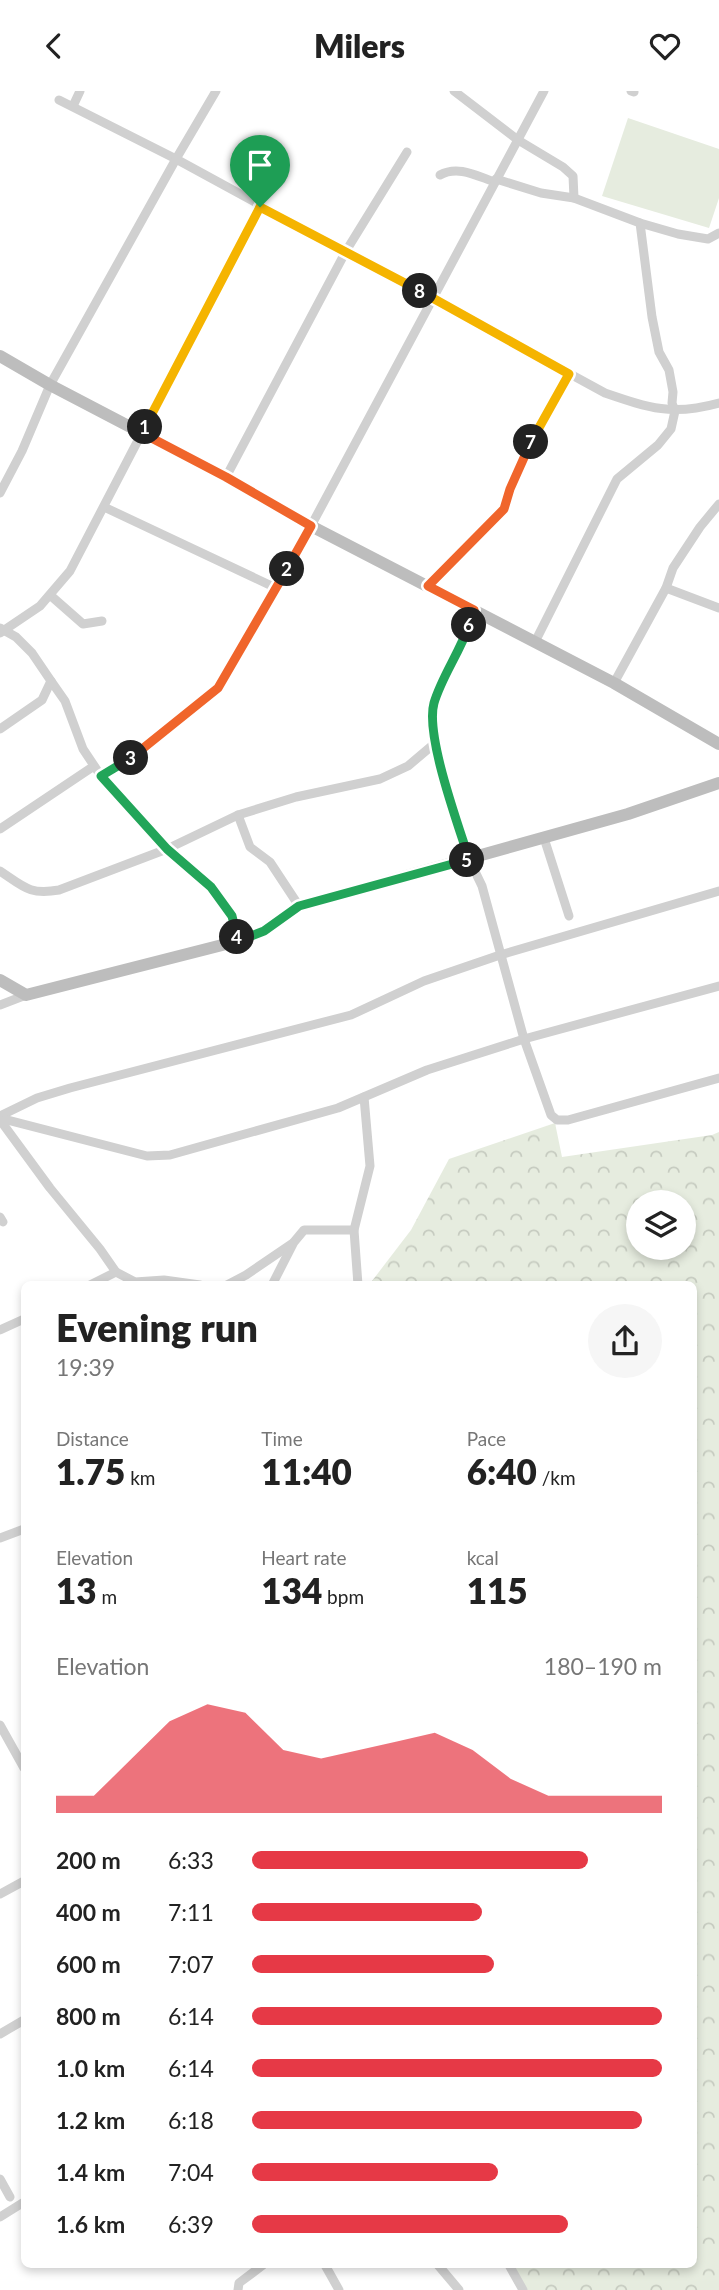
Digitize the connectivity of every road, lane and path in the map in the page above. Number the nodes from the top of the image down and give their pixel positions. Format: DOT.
graph roads {
  1 [pos="80,91"];
  2 [pos="216,91"];
  3 [pos="454,91"];
  4 [pos="544,91"];
  5 [pos="59,100"];
  6 [pos="73,106"];
  7 [pos="519,140"];
  8 [pos="407,152"];
  9 [pos="176,159"];
  10 [pos="440,175"];
  11 [pos="496,181"];
  12 [pos="574,198"];
  13 [pos="260,207"];
  14 [pos="640,223"];
  15 [pos="719,233"];
  16 [pos="346,251"];
  17 [pos="432,298"];
  18 [pos="0,356"];
  19 [pos="569,374"];
  20 [pos="51,385"];
  21 [pos="719,403"];
  22 [pos="675,411"];
  23 [pos="142,433"];
  24 [pos="226,477"];
  25 [pos="0,493"];
  26 [pos="719,504"];
  27 [pos="103,507"];
  28 [pos="311,526"];
  29 [pos="428,586"];
  30 [pos="276,588"];
  31 [pos="666,588"];
  32 [pos="50,595"];
  33 [pos="719,608"];
  34 [pos="474,610"];
  35 [pos="102,621"];
  36 [pos="1,631"];
  37 [pos="535,642"];
  38 [pos="51,681"];
  39 [pos="614,683"];
  40 [pos="0,729"];
  41 [pos="434,744"];
  42 [pos="719,744"];
  43 [pos="94,767"];
  44 [pos="101,776"];
  45 [pos="719,783"];
  46 [pos="238,815"];
  47 [pos="0,829"];
  48 [pos="544,838"];
  49 [pos="167,849"];
  50 [pos="469,859"];
  51 [pos="0,871"];
  52 [pos="719,891"];
  53 [pos="299,906"];
  54 [pos="569,916"];
  55 [pos="238,941"];
  56 [pos="500,955"];
  57 [pos="0,980"];
  58 [pos="719,985"];
  59 [pos="26,995"];
  60 [pos="0,1005"];
  61 [pos="524,1039"];
  62 [pos="719,1078"];
  63 [pos="364,1097"];
  64 [pos="0,1118"];
  65 [pos="354,1230"];
  66 [pos="294,1242"];
  67 [pos="116,1272"];
  68 [pos="98,1281"];
  69 [pos="133,1281"];
  70 [pos="150,1281"];
  71 [pos="171,1281"];
  72 [pos="235,1281"];
  73 [pos="274,1281"];
  74 [pos="358,1281"];
  75 [pos="21,1320"];
  76 [pos="0,1330"];
  77 [pos="21,1530"];
  78 [pos="0,1538"];
  79 [pos="0,1725"];
  80 [pos="21,1763"];
  81 [pos="21,1883"];
  82 [pos="0,1894"];
  83 [pos="21,2022"];
  84 [pos="0,2034"];
  85 [pos="0,2179"];
  86 [pos="10,2197"];
  87 [pos="21,2204"];
  88 [pos="0,2217"];
  89 [pos="259,2268"];
  90 [pos="327,2268"];
  91 [pos="441,2268"];
  92 [pos="449,2268"];
  93 [pos="511,2268"];
  94 [pos="450,2277"];
  95 [pos="238,2290"];
  96 [pos="339,2290"];
  97 [pos="459,2290"];
  98 [pos="523,2290"];
  1 -- 6 [label="street"];
  2 -- 9 [label="street"];
  3 -- 7 [label="street"];
  4 -- 7 [label="street"];
  5 -- 6 [label="street"];
  6 -- 9 [label="street"];
  7 -- 11 [label="street"];
  7 -- 12 [label="street"];
  8 -- 16 [label="street"];
  9 -- 13 [label="street"];
  9 -- 20 [label="street"];
  10 -- 11 [label="street"];
  11 -- 12 [label="street"];
  11 -- 17 [label="street"];
  12 -- 14 [label="street"];
  13 -- 16 [label="street"];
  13 -- 23 [label="street"];
  14 -- 15 [label="street"];
  14 -- 22 [label="street"];
  16 -- 17 [label="street"];
  16 -- 24 [label="street"];
  17 -- 19 [label="street"];
  17 -- 28 [label="street"];
  18 -- 20 [label="street"];
  19 -- 22 [label="street"];
  19 -- 29 [label="street"];
  20 -- 23 [label="street"];
  20 -- 25 [label="street"];
  21 -- 22 [label="street"];
  22 -- 37 [label="street"];
  23 -- 24 [label="street"];
  23 -- 27 [label="street"];
  24 -- 28 [label="street"];
  26 -- 31 [label="street"];
  27 -- 30 [label="street"];
  27 -- 32 [label="street"];
  28 -- 29 [label="street"];
  28 -- 30 [label="street"];
  29 -- 34 [label="street"];
  30 -- 44 [label="street"];
  31 -- 33 [label="street"];
  31 -- 39 [label="street"];
  32 -- 35 [label="street"];
  32 -- 36 [label="street"];
  34 -- 37 [label="street"];
  34 -- 41 [label="street"];
  36 -- 38 [label="street"];
  37 -- 39 [label="street"];
  38 -- 40 [label="street"];
  38 -- 43 [label="street"];
  39 -- 42 [label="street"];
  41 -- 46 [label="street"];
  41 -- 50 [label="street"];
  43 -- 44 [label="street"];
  43 -- 47 [label="street"];
  44 -- 49 [label="street"];
  45 -- 48 [label="street"];
  46 -- 49 [label="street"];
  46 -- 53 [label="street"];
  48 -- 50 [label="street"];
  48 -- 54 [label="street"];
  49 -- 51 [label="street"];
  49 -- 55 [label="street"];
  50 -- 53 [label="street"];
  50 -- 56 [label="street"];
  52 -- 56 [label="street"];
  53 -- 55 [label="street"];
  55 -- 59 [label="street"];
  56 -- 61 [label="street"];
  56 -- 64 [label="street"];
  57 -- 59 [label="street"];
  58 -- 61 [label="street"];
  59 -- 60 [label="street"];
  61 -- 62 [label="street"];
  61 -- 63 [label="street"];
  63 -- 64 [label="street"];
  63 -- 65 [label="street"];
  64 -- 67 [label="street"];
  65 -- 66 [label="street"];
  65 -- 74 [label="street"];
  66 -- 72 [label="street"];
  66 -- 73 [label="street"];
  67 -- 68 [label="street"];
  67 -- 69 [label="street"];
  70 -- 71 [label="street"];
  75 -- 76 [label="street"];
  77 -- 78 [label="street"];
  79 -- 80 [label="street"];
  81 -- 82 [label="street"];
  83 -- 84 [label="street"];
  85 -- 86 [label="street"];
  87 -- 88 [label="street"];
  89 -- 95 [label="street"];
  90 -- 96 [label="street"];
  91 -- 94 [label="street"];
  92 -- 94 [label="street"];
  93 -- 98 [label="street"];
  94 -- 97 [label="street"];
}
